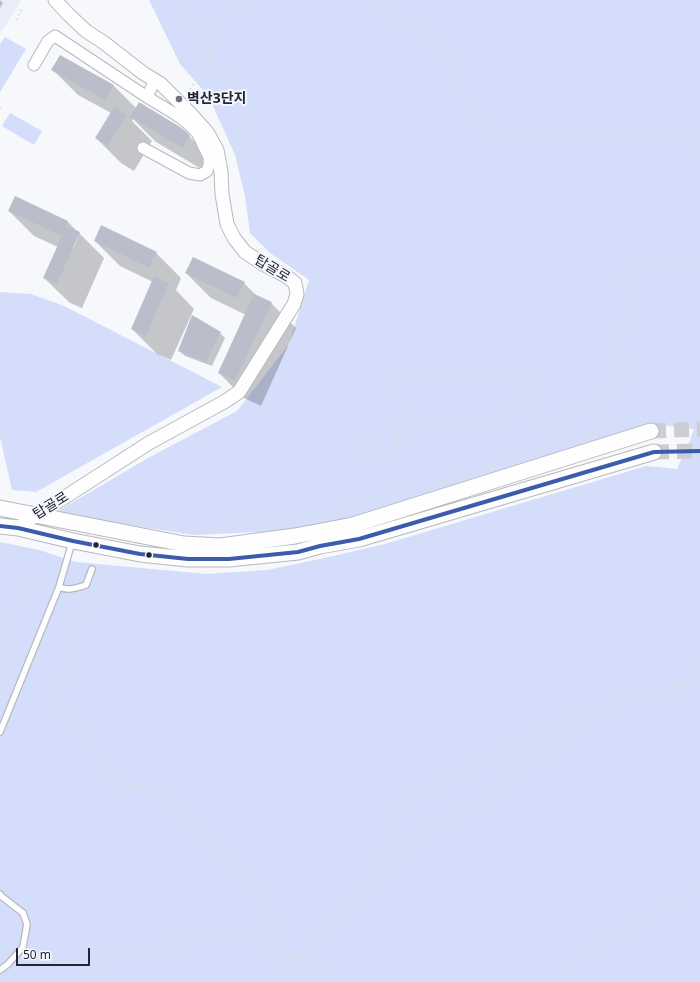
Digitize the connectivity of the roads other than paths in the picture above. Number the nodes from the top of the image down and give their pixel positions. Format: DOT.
graph roads {
  1 [pos="55,0"];
  2 [pos="34,65"];
  3 [pos="155,80"];
  4 [pos="147,97"];
  5 [pos="143,148"];
  6 [pos="650,424"];
  7 [pos="149,443"];
  8 [pos="654,452"];
  9 [pos="142,456"];
  10 [pos="0,508"];
  11 [pos="36,515"];
  12 [pos="0,526"];
  13 [pos="18,528"];
  14 [pos="73,541"];
  15 [pos="92,569"];
  16 [pos="60,587"];
  17 [pos="0,732"];
  18 [pos="0,894"];
  19 [pos="0,970"];
  1 -- 3 [label="street, 탑골로"];
  2 -- 4 [label="street"];
  3 -- 4 [label="street"];
  3 -- 7 [label="street, 탑골로"];
  4 -- 5 [label="street"];
  6 -- 11 [label="main road"];
  7 -- 9 [label="lane"];
  7 -- 11 [label="street, 탑골로"];
  8 -- 14 [label="main road"];
  10 -- 11 [label="main road"];
  11 -- 13 [label="street, 탑골로"];
  12 -- 13 [label="main road"];
  13 -- 14 [label="main road"];
  14 -- 16 [label="lane"];
  15 -- 16 [label="lane"];
  16 -- 17 [label="lane"];
  18 -- 19 [label="lane"];
}
